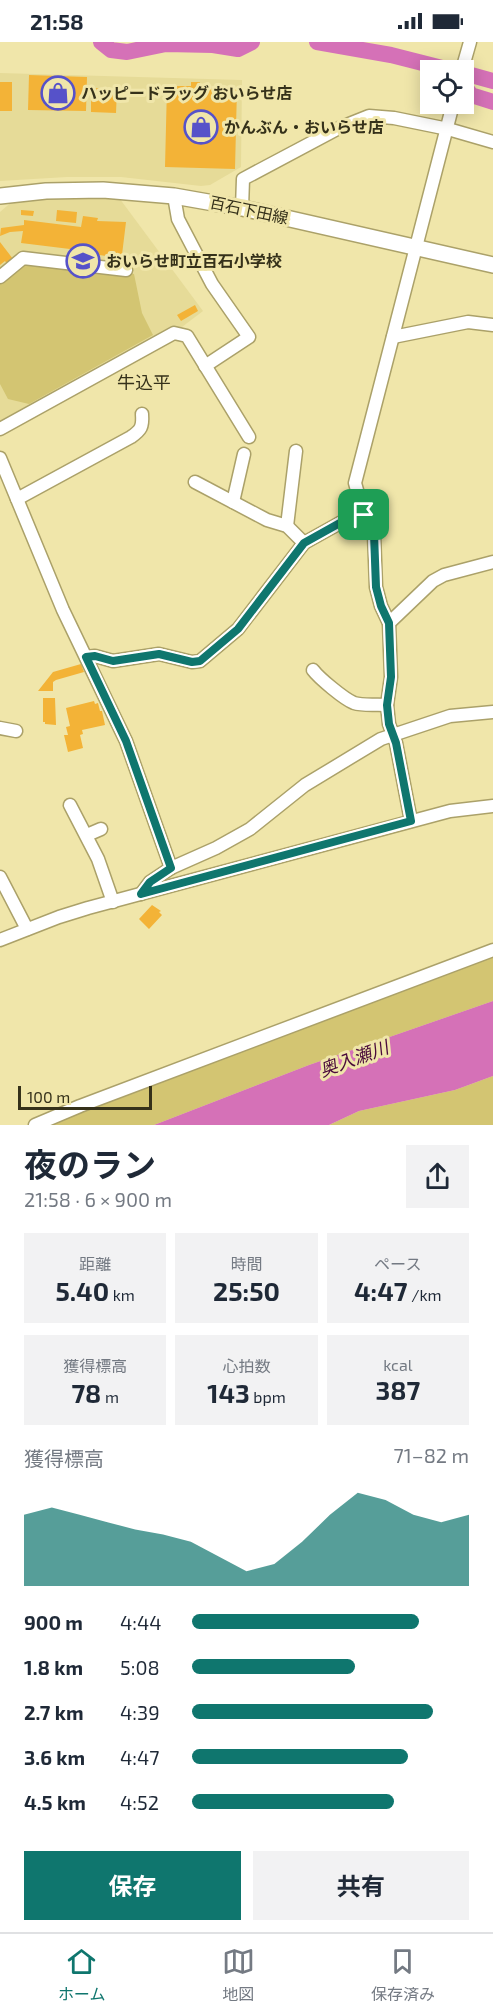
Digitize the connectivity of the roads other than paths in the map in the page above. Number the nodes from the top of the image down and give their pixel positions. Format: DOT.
graph roads {
  1 [pos="470,42"];
  2 [pos="465,60"];
  3 [pos="451,114"];
  4 [pos="447,129"];
  5 [pos="493,142"];
  6 [pos="0,196"];
  7 [pos="174,196"];
  8 [pos="242,208"];
  9 [pos="416,248"];
  10 [pos="493,265"];
  11 [pos="126,270"];
  12 [pos="0,277"];
  13 [pos="493,325"];
  14 [pos="393,337"];
  15 [pos="205,366"];
  16 [pos="142,414"];
  17 [pos="0,429"];
  18 [pos="249,437"];
  19 [pos="296,451"];
  20 [pos="244,454"];
  21 [pos="0,458"];
  22 [pos="195,482"];
  23 [pos="17,500"];
  24 [pos="233,502"];
  25 [pos="364,515"];
  26 [pos="287,526"];
  27 [pos="304,543"];
  28 [pos="493,562"];
  29 [pos="389,623"];
  30 [pos="86,657"];
  31 [pos="312,670"];
  32 [pos="387,705"];
  33 [pos="493,712"];
  34 [pos="0,728"];
  35 [pos="16,731"];
  36 [pos="392,734"];
  37 [pos="70,805"];
  38 [pos="493,806"];
  39 [pos="411,821"];
  40 [pos="101,829"];
  41 [pos="87,835"];
  42 [pos="171,868"];
  43 [pos="0,877"];
  44 [pos="141,894"];
  45 [pos="113,902"];
  46 [pos="27,929"];
  47 [pos="0,940"];
  48 [pos="493,950"];
  49 [pos="35,1125"];
  1 -- 2 [label="street"];
  3 -- 4 [label="street"];
  4 -- 5 [label="street"];
  4 -- 8 [label="street"];
  4 -- 9 [label="street"];
  6 -- 7 [label="main road, 百石下田線"];
  7 -- 8 [label="main road, 百石下田線"];
  7 -- 15 [label="street"];
  8 -- 9 [label="main road, 百石下田線"];
  9 -- 10 [label="main road, 百石下田線"];
  9 -- 14 [label="street"];
  11 -- 12 [label="street"];
  13 -- 14 [label="street"];
  14 -- 25 [label="street"];
  15 -- 17 [label="street"];
  15 -- 18 [label="street"];
  16 -- 23 [label="street"];
  19 -- 26 [label="street"];
  20 -- 24 [label="street"];
  21 -- 23 [label="street"];
  22 -- 24 [label="street"];
  23 -- 30 [label="street"];
  24 -- 26 [label="street"];
  25 -- 27 [label="street"];
  25 -- 29 [label="street"];
  26 -- 27 [label="street"];
  27 -- 30 [label="street"];
  28 -- 29 [label="street"];
  29 -- 32 [label="street"];
  30 -- 42 [label="street"];
  31 -- 32 [label="street"];
  32 -- 36 [label="street"];
  33 -- 36 [label="street"];
  34 -- 35 [label="street"];
  36 -- 39 [label="street"];
  36 -- 42 [label="street"];
  37 -- 41 [label="street"];
  38 -- 39 [label="street"];
  39 -- 44 [label="street"];
  40 -- 41 [label="street"];
  41 -- 45 [label="street"];
  42 -- 44 [label="street"];
  43 -- 46 [label="street"];
  44 -- 45 [label="street"];
  45 -- 46 [label="street"];
  46 -- 47 [label="street"];
  48 -- 49 [label="street"];
}
